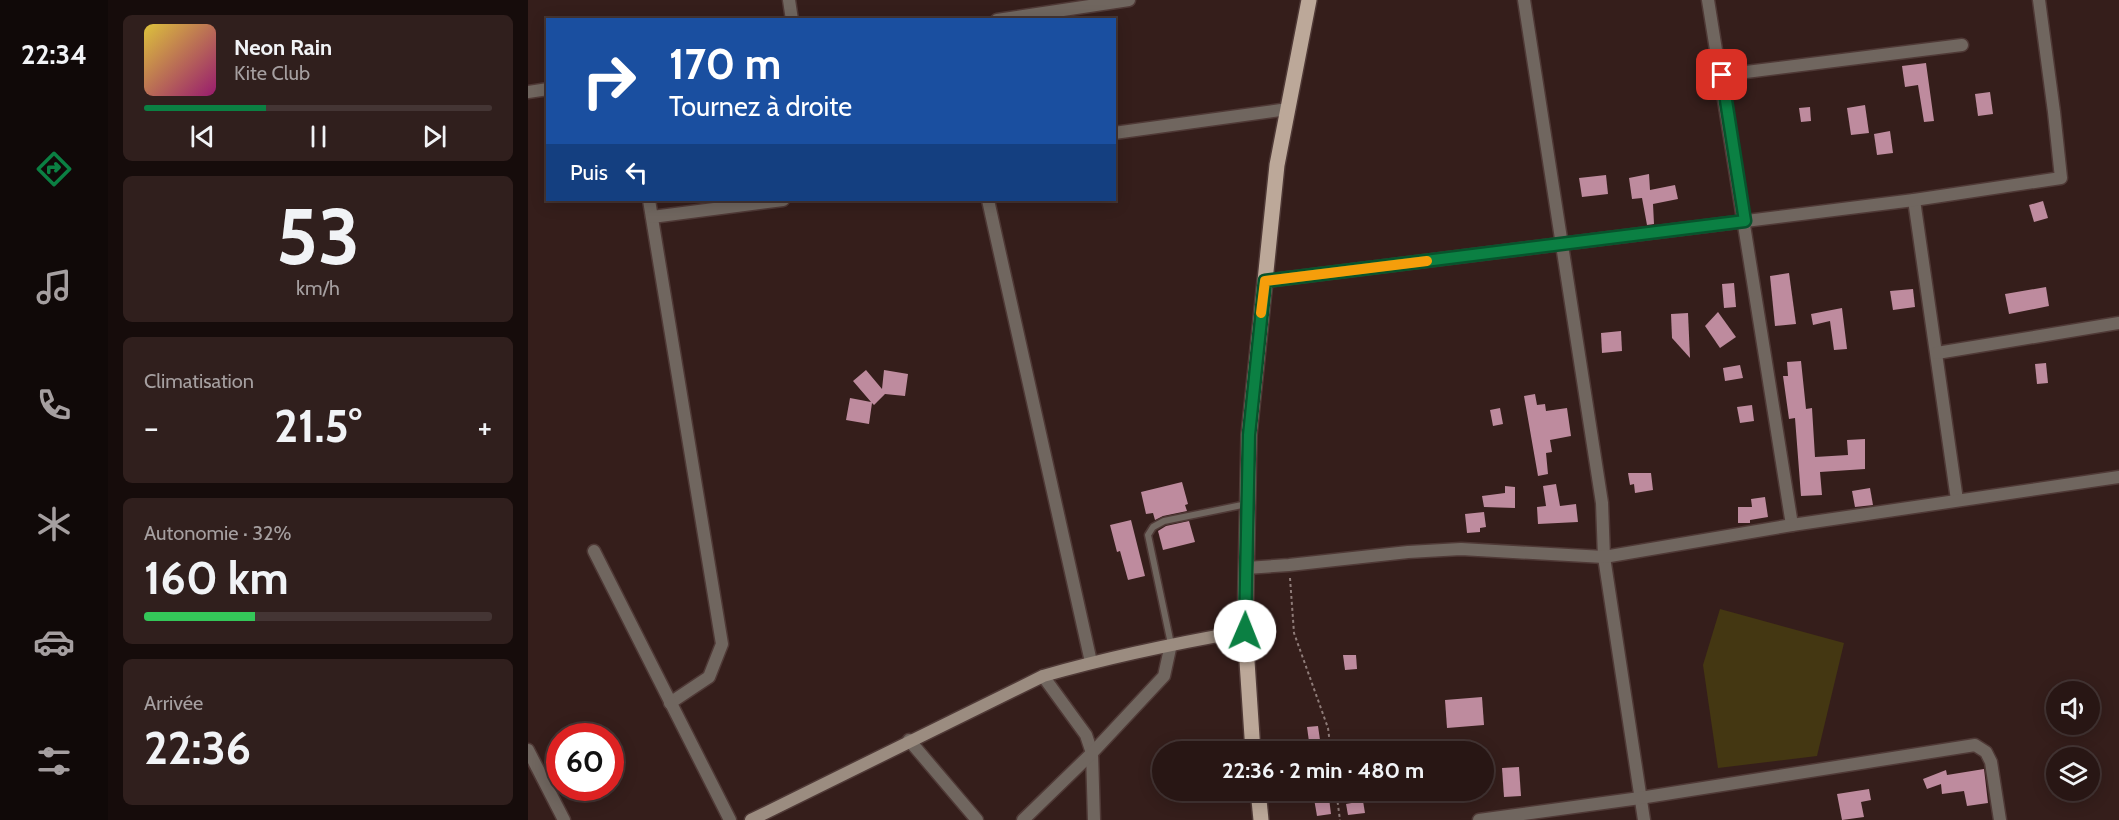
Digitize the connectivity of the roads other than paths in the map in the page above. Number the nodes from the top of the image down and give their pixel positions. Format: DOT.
graph roads {
  1 [pos="789,0"];
  2 [pos="1129,0"];
  3 [pos="1309,0"];
  4 [pos="1524,0"];
  5 [pos="1708,0"];
  6 [pos="2038,0"];
  7 [pos="792,18"];
  8 [pos="1010,18"];
  9 [pos="1962,45"];
  10 [pos="1722,75"];
  11 [pos="546,89"];
  12 [pos="528,92"];
  13 [pos="1288,109"];
  14 [pos="1116,133"];
  15 [pos="1914,200"];
  16 [pos="649,201"];
  17 [pos="775,201"];
  18 [pos="988,201"];
  19 [pos="652,217"];
  20 [pos="1745,221"];
  21 [pos="1563,244"];
  22 [pos="1265,281"];
  23 [pos="2119,323"];
  24 [pos="1936,353"];
  25 [pos="2119,477"];
  26 [pos="1957,500"];
  27 [pos="1247,504"];
  28 [pos="1792,525"];
  29 [pos="594,551"];
  30 [pos="1604,557"];
  31 [pos="1246,568"];
  32 [pos="1245,631"];
  33 [pos="1171,644"];
  34 [pos="1091,662"];
  35 [pos="1043,675"];
  36 [pos="670,703"];
  37 [pos="909,740"];
  38 [pos="1252,741"];
  39 [pos="528,750"];
  40 [pos="1092,753"];
  41 [pos="1640,798"];
  42 [pos="1259,801"];
  43 [pos="768,817"];
  44 [pos="564,820"];
  45 [pos="730,820"];
  46 [pos="751,820"];
  47 [pos="977,820"];
  48 [pos="1023,820"];
  49 [pos="1094,820"];
  50 [pos="1261,820"];
  51 [pos="1479,820"];
  52 [pos="1644,820"];
  53 [pos="2000,820"];
  1 -- 7 [label="street"];
  2 -- 8 [label="street"];
  3 -- 13 [label="main road"];
  4 -- 21 [label="street"];
  5 -- 10 [label="street"];
  6 -- 15 [label="street"];
  9 -- 10 [label="street"];
  10 -- 20 [label="street"];
  11 -- 12 [label="street"];
  13 -- 14 [label="street"];
  13 -- 22 [label="main road"];
  15 -- 20 [label="street"];
  15 -- 24 [label="street"];
  16 -- 19 [label="street"];
  17 -- 19 [label="street"];
  18 -- 34 [label="street"];
  19 -- 36 [label="street"];
  20 -- 21 [label="street"];
  20 -- 28 [label="street"];
  21 -- 22 [label="street"];
  21 -- 30 [label="street"];
  22 -- 27 [label="main road"];
  23 -- 24 [label="street"];
  24 -- 26 [label="street"];
  25 -- 26 [label="street"];
  26 -- 28 [label="street"];
  27 -- 31 [label="main road"];
  27 -- 33 [label="lane"];
  28 -- 30 [label="street"];
  29 -- 36 [label="street"];
  30 -- 31 [label="street"];
  30 -- 41 [label="street"];
  31 -- 32 [label="main road"];
  32 -- 33 [label="main road"];
  32 -- 38 [label="main road"];
  33 -- 34 [label="main road"];
  33 -- 40 [label="street"];
  34 -- 35 [label="main road"];
  35 -- 37 [label="main road"];
  35 -- 40 [label="street"];
  36 -- 45 [label="street"];
  37 -- 43 [label="main road"];
  37 -- 47 [label="street"];
  39 -- 44 [label="street"];
  40 -- 48 [label="street"];
  40 -- 49 [label="street"];
  41 -- 51 [label="street"];
  41 -- 52 [label="street"];
  41 -- 53 [label="street"];
  42 -- 50 [label="main road"];
  43 -- 46 [label="main road"];
}
